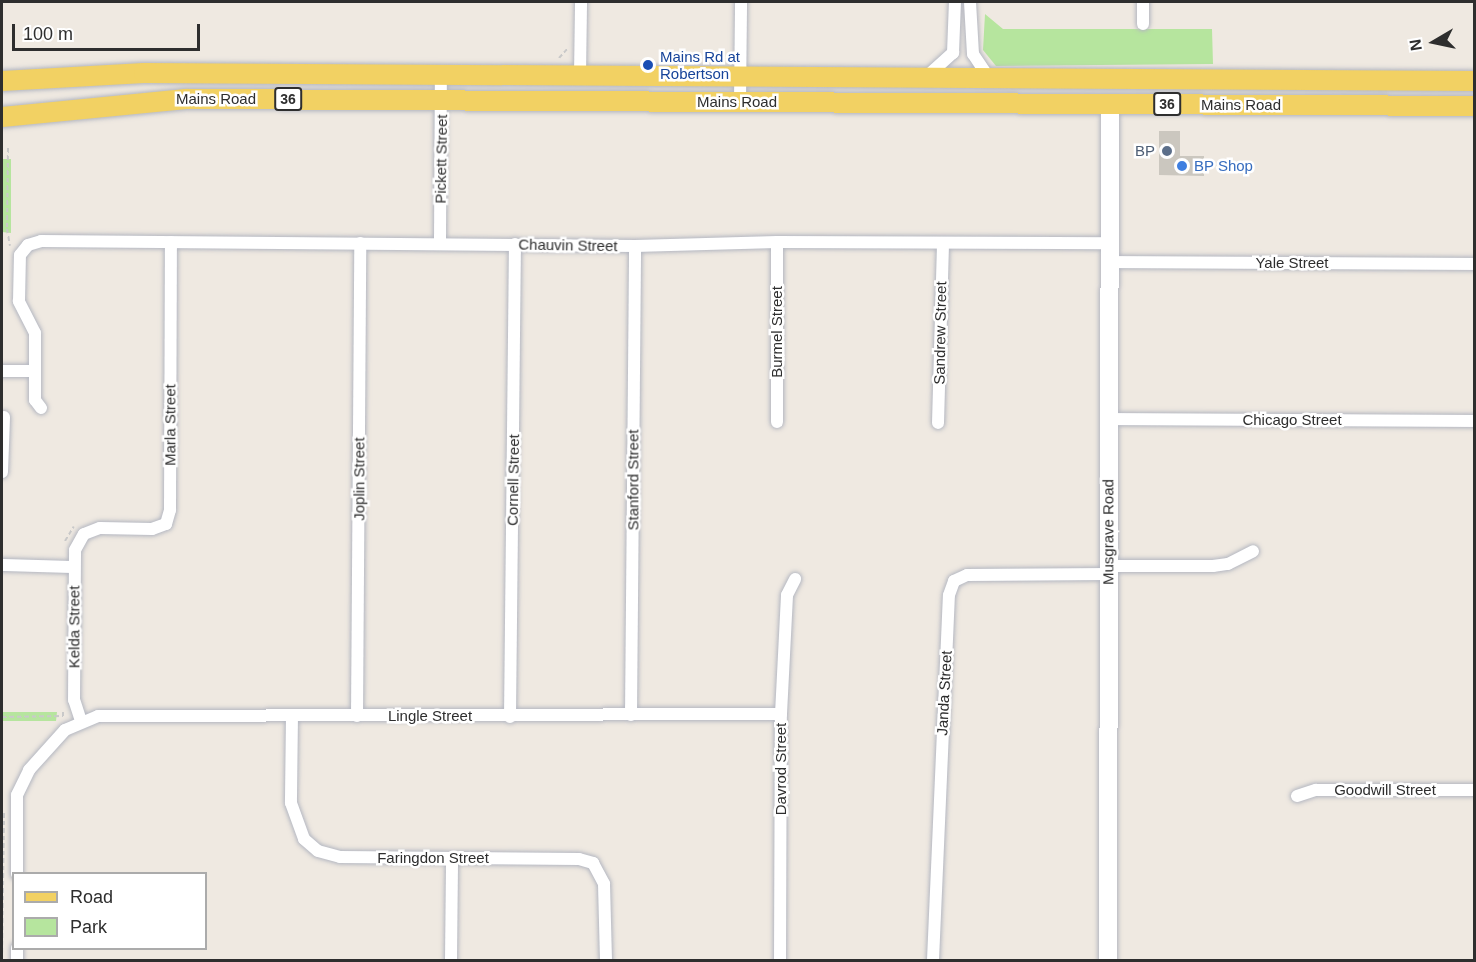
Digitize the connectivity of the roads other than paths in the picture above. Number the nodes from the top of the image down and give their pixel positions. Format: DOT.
graph roads {
  1 [pos="581,2"];
  2 [pos="741,2"];
  3 [pos="956,2"];
  4 [pos="970,2"];
  5 [pos="1143,2"];
  6 [pos="1143,24"];
  7 [pos="441,75"];
  8 [pos="580,75"];
  9 [pos="740,76"];
  10 [pos="925,78"];
  11 [pos="989,78"];
  12 [pos="2,81"];
  13 [pos="1474,81"];
  14 [pos="441,100"];
  15 [pos="740,102"];
  16 [pos="1110,104"];
  17 [pos="1474,106"];
  18 [pos="2,117"];
  19 [pos="171,242"];
  20 [pos="777,242"];
  21 [pos="360,243"];
  22 [pos="440,243"];
  23 [pos="515,243"];
  24 [pos="942,243"];
  25 [pos="635,246"];
  26 [pos="1109,253"];
  27 [pos="1474,264"];
  28 [pos="2,371"];
  29 [pos="35,371"];
  30 [pos="41,408"];
  31 [pos="4,417"];
  32 [pos="1109,419"];
  33 [pos="1474,421"];
  34 [pos="777,422"];
  35 [pos="938,423"];
  36 [pos="2,472"];
  37 [pos="84,534"];
  38 [pos="1253,551"];
  39 [pos="2,565"];
  40 [pos="74,567"];
  41 [pos="1108,570"];
  42 [pos="795,579"];
  43 [pos="781,714"];
  44 [pos="292,715"];
  45 [pos="631,715"];
  46 [pos="357,716"];
  47 [pos="510,717"];
  48 [pos="81,722"];
  49 [pos="1474,790"];
  50 [pos="1297,796"];
  51 [pos="452,858"];
  52 [pos="17,872"];
  53 [pos="451,960"];
  54 [pos="606,960"];
  55 [pos="780,960"];
  56 [pos="933,960"];
  57 [pos="1108,960"];
  1 -- 8 [label="street"];
  2 -- 9 [label="street"];
  3 -- 10 [label="street"];
  4 -- 11 [label="street"];
  5 -- 6 [label="street"];
  7 -- 8 [label="main road, Mains Road / 36"];
  7 -- 12 [label="main road, Mains Road / 36"];
  7 -- 14 [label="street, Pickett Street"];
  8 -- 9 [label="main road, Mains Road / 36"];
  9 -- 10 [label="main road, Mains Road / 36"];
  9 -- 15 [label="street"];
  10 -- 11 [label="main road, Mains Road / 36"];
  11 -- 13 [label="main road, Mains Road / 36"];
  14 -- 15 [label="main road, Mains Road / 36"];
  14 -- 18 [label="main road, Mains Road / 36"];
  14 -- 22 [label="street, Pickett Street"];
  15 -- 16 [label="main road, Mains Road / 36"];
  16 -- 17 [label="main road, Mains Road / 36"];
  16 -- 26 [label="street, Musgrave Road"];
  19 -- 21 [label="street, Chauvin Street"];
  19 -- 29 [label="street, Chauvin Street"];
  19 -- 37 [label="street, Marla Street"];
  20 -- 24 [label="street, Chauvin Street"];
  20 -- 25 [label="street, Chauvin Street"];
  20 -- 34 [label="street, Burmel Street"];
  21 -- 22 [label="street, Chauvin Street"];
  21 -- 46 [label="street, Joplin Street"];
  22 -- 23 [label="street, Chauvin Street"];
  23 -- 25 [label="street, Chauvin Street"];
  23 -- 47 [label="street, Cornell Street"];
  24 -- 26 [label="street, Chauvin Street"];
  24 -- 35 [label="street, Sandrew Street"];
  25 -- 45 [label="street, Stanford Street"];
  26 -- 27 [label="street, Yale Street"];
  26 -- 32 [label="street, Musgrave Road"];
  28 -- 29 [label="street"];
  29 -- 30 [label="street"];
  31 -- 36 [label="street"];
  32 -- 33 [label="street, Chicago Street"];
  32 -- 41 [label="street, Musgrave Road"];
  37 -- 40 [label="street, Kelda Street"];
  38 -- 41 [label="street"];
  39 -- 40 [label="street"];
  40 -- 48 [label="street, Kelda Street"];
  41 -- 56 [label="street, Janda Street"];
  41 -- 57 [label="street, Musgrave Road"];
  42 -- 43 [label="street, Davrod Street"];
  43 -- 45 [label="street, Lingle Street"];
  43 -- 55 [label="street, Davrod Street"];
  44 -- 46 [label="street, Lingle Street"];
  44 -- 48 [label="street, Lingle Street"];
  44 -- 51 [label="street, Faringdon Street"];
  45 -- 47 [label="street, Lingle Street"];
  46 -- 47 [label="street, Lingle Street"];
  48 -- 52 [label="street"];
  49 -- 50 [label="street, Goodwill Street"];
  51 -- 53 [label="street"];
  51 -- 54 [label="street, Faringdon Street"];
}
